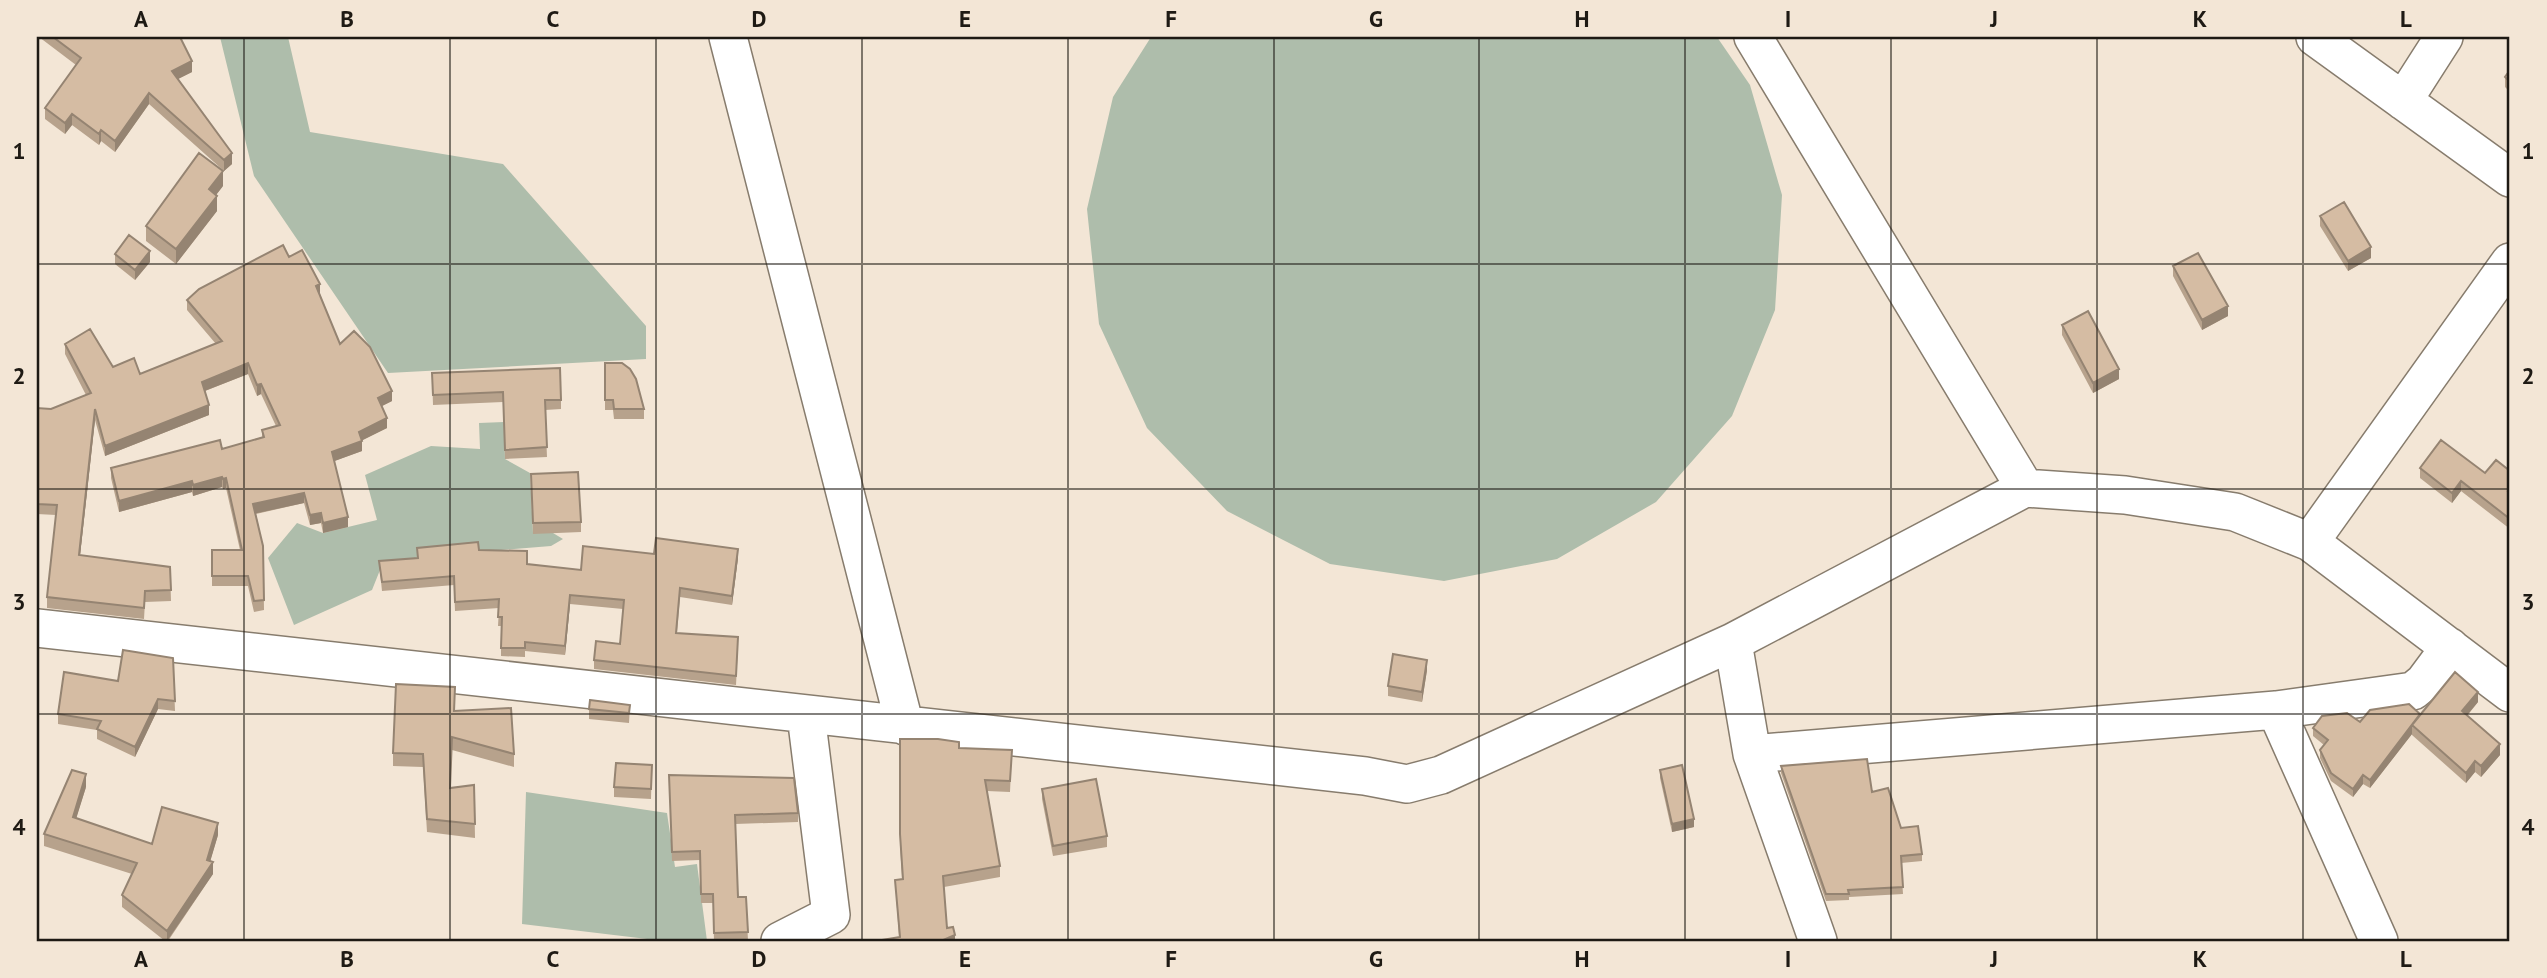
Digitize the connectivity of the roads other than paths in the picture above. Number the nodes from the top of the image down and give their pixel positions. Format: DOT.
graph roads {
  1 [pos="728,37"];
  2 [pos="1753,37"];
  3 [pos="2315,37"];
  4 [pos="2444,37"];
  5 [pos="2403,101"];
  6 [pos="2510,178"];
  7 [pos="2510,262"];
  8 [pos="2025,488"];
  9 [pos="2310,542"];
  10 [pos="37,628"];
  11 [pos="1733,642"];
  12 [pos="2450,647"];
  13 [pos="2510,693"];
  14 [pos="2276,709"];
  15 [pos="806,715"];
  16 [pos="905,726"];
  17 [pos="1752,754"];
  18 [pos="780,941"];
  19 [pos="1818,941"];
  20 [pos="2379,941"];
  1 -- 16 [label="street"];
  2 -- 8 [label="street"];
  3 -- 5 [label="street"];
  4 -- 5 [label="street"];
  5 -- 6 [label="street"];
  7 -- 9 [label="street"];
  8 -- 9 [label="street"];
  8 -- 11 [label="street"];
  9 -- 12 [label="street"];
  10 -- 15 [label="street"];
  11 -- 16 [label="street"];
  11 -- 17 [label="street"];
  12 -- 13 [label="street"];
  12 -- 14 [label="street"];
  14 -- 17 [label="street"];
  14 -- 20 [label="street"];
  15 -- 16 [label="street"];
  15 -- 18 [label="street"];
  17 -- 19 [label="street"];
}
